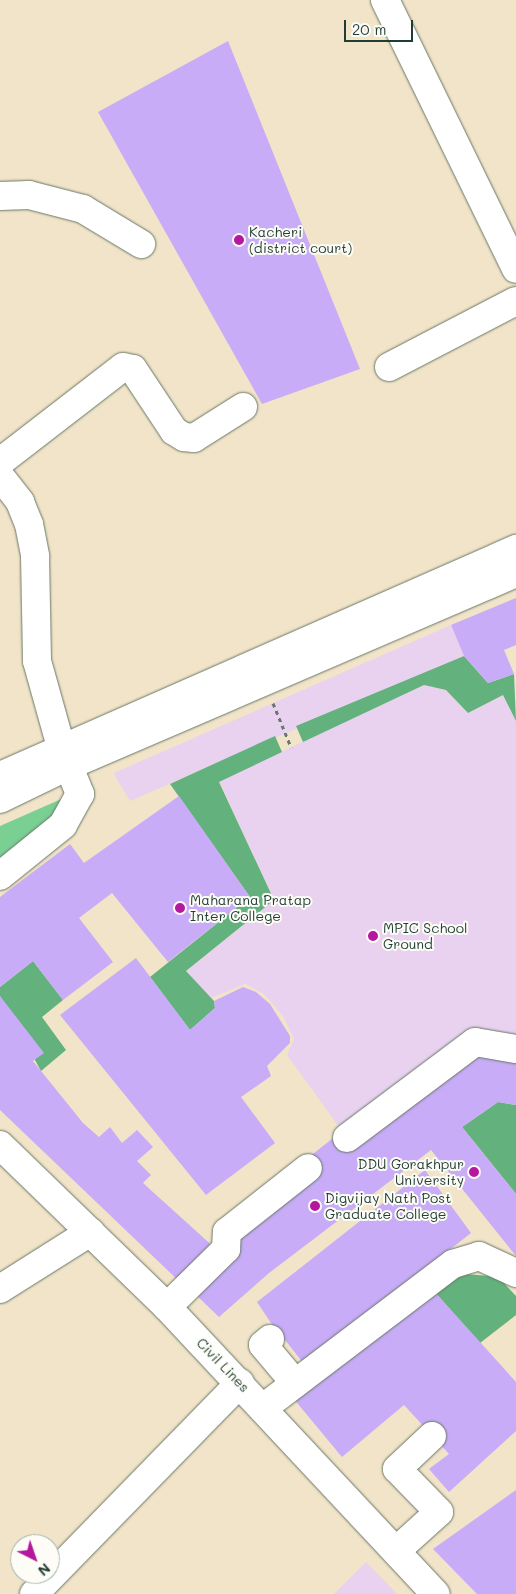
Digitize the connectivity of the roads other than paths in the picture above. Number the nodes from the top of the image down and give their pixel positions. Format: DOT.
graph roads {
  1 [pos="385,0"];
  2 [pos="0,196"];
  3 [pos="141,244"];
  4 [pos="516,269"];
  5 [pos="516,301"];
  6 [pos="389,367"];
  7 [pos="243,407"];
  8 [pos="0,462"];
  9 [pos="0,476"];
  10 [pos="516,549"];
  11 [pos="516,573"];
  12 [pos="65,757"];
  13 [pos="0,776"];
  14 [pos="0,799"];
  15 [pos="0,876"];
  16 [pos="516,1049"];
  17 [pos="347,1138"];
  18 [pos="0,1146"];
  19 [pos="308,1168"];
  20 [pos="90,1232"];
  21 [pos="516,1273"];
  22 [pos="0,1289"];
  23 [pos="167,1308"];
  24 [pos="270,1339"];
  25 [pos="240,1383"];
  26 [pos="295,1383"];
  27 [pos="263,1408"];
  28 [pos="432,1436"];
  29 [pos="396,1551"];
  30 [pos="34,1594"];
  31 [pos="436,1594"];
  1 -- 4 [label="main road"];
  2 -- 3 [label="main road"];
  5 -- 6 [label="main road"];
  7 -- 8 [label="main road"];
  9 -- 12 [label="main road"];
  10 -- 12 [label="main road"];
  11 -- 12 [label="main road"];
  12 -- 13 [label="main road"];
  12 -- 14 [label="main road"];
  12 -- 15 [label="main road"];
  16 -- 17 [label="main road"];
  18 -- 20 [label="main road, Civil Lines"];
  19 -- 23 [label="main road"];
  20 -- 22 [label="main road"];
  20 -- 23 [label="main road, Civil Lines"];
  21 -- 26 [label="main road"];
  23 -- 25 [label="main road, Civil Lines"];
  24 -- 26 [label="main road"];
  25 -- 27 [label="main road, Civil Lines"];
  25 -- 30 [label="main road"];
  26 -- 27 [label="main road"];
  27 -- 29 [label="main road, Civil Lines"];
  28 -- 29 [label="main road"];
  29 -- 31 [label="main road, Civil Lines"];
}
